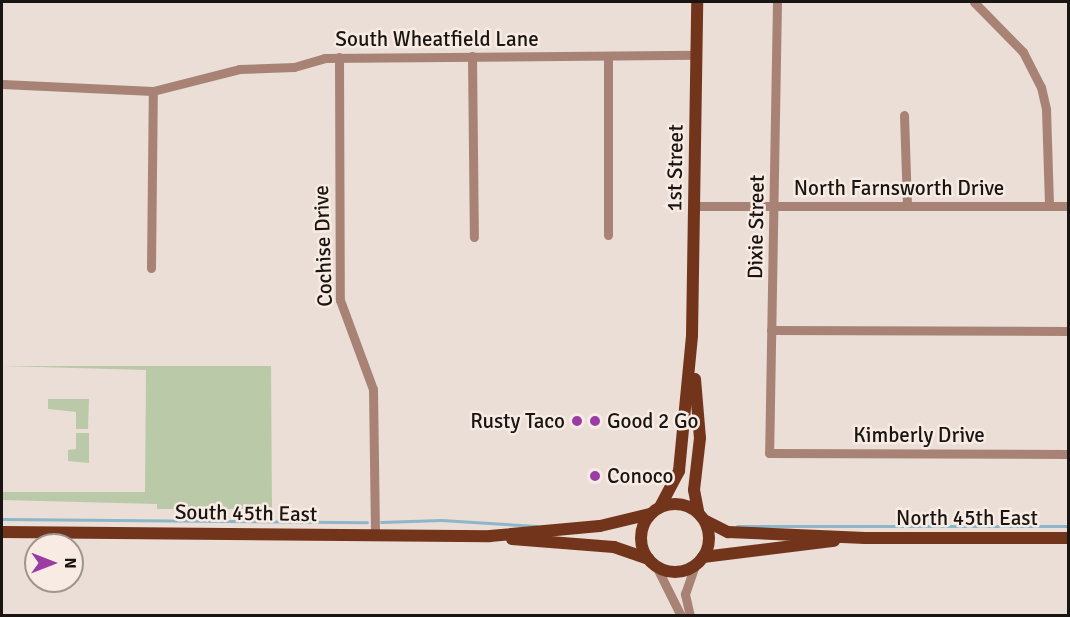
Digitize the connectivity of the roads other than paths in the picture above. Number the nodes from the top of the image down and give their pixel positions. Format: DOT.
graph roads {
  1 [pos="697,2"];
  2 [pos="777,2"];
  3 [pos="974,2"];
  4 [pos="697,55"];
  5 [pos="472,56"];
  6 [pos="608,56"];
  7 [pos="339,57"];
  8 [pos="2,84"];
  9 [pos="153,91"];
  10 [pos="904,115"];
  11 [pos="694,206"];
  12 [pos="774,206"];
  13 [pos="906,206"];
  14 [pos="1049,206"];
  15 [pos="1068,206"];
  16 [pos="608,235"];
  17 [pos="474,237"];
  18 [pos="151,268"];
  19 [pos="771,330"];
  20 [pos="1068,331"];
  21 [pos="692,336"];
  22 [pos="769,453"];
  23 [pos="1068,454"];
  24 [pos="655,510"];
  25 [pos="702,516"];
  26 [pos="2,532"];
  27 [pos="375,535"];
  28 [pos="490,536"];
  29 [pos="865,538"];
  30 [pos="1068,538"];
  31 [pos="699,562"];
  32 [pos="652,563"];
  33 [pos="681,615"];
  34 [pos="690,615"];
  1 -- 4 [label="main road, 1st Street"];
  2 -- 12 [label="street, Dixie Street"];
  3 -- 14 [label="street"];
  4 -- 6 [label="street, South Wheatfield Lane"];
  4 -- 11 [label="main road, 1st Street"];
  5 -- 6 [label="street, South Wheatfield Lane"];
  5 -- 7 [label="street, South Wheatfield Lane"];
  5 -- 17 [label="street"];
  6 -- 16 [label="street"];
  7 -- 9 [label="street, South Wheatfield Lane"];
  7 -- 27 [label="street, Cochise Drive"];
  8 -- 9 [label="street, South Wheatfield Lane"];
  9 -- 18 [label="street"];
  10 -- 13 [label="street"];
  11 -- 12 [label="street, North Farnsworth Drive"];
  11 -- 21 [label="main road, 1st Street"];
  12 -- 13 [label="street, North Farnsworth Drive"];
  12 -- 19 [label="street, Dixie Street"];
  13 -- 14 [label="street, North Farnsworth Drive"];
  14 -- 15 [label="street, North Farnsworth Drive"];
  19 -- 20 [label="street"];
  19 -- 22 [label="street, Dixie Street"];
  21 -- 24 [label="main road"];
  21 -- 25 [label="main road"];
  22 -- 23 [label="street, Kimberly Drive"];
  24 -- 25 [label="main road"];
  24 -- 28 [label="main road, South 45th East"];
  24 -- 32 [label="main road"];
  25 -- 29 [label="main road, North 45th East"];
  25 -- 31 [label="main road"];
  26 -- 27 [label="main road, South 45th East"];
  27 -- 28 [label="main road, South 45th East"];
  28 -- 32 [label="main road, South 45th East"];
  29 -- 30 [label="main road, North 45th East"];
  29 -- 31 [label="main road, North 45th East"];
  31 -- 32 [label="main road"];
  31 -- 34 [label="street"];
  32 -- 33 [label="street"];
}
